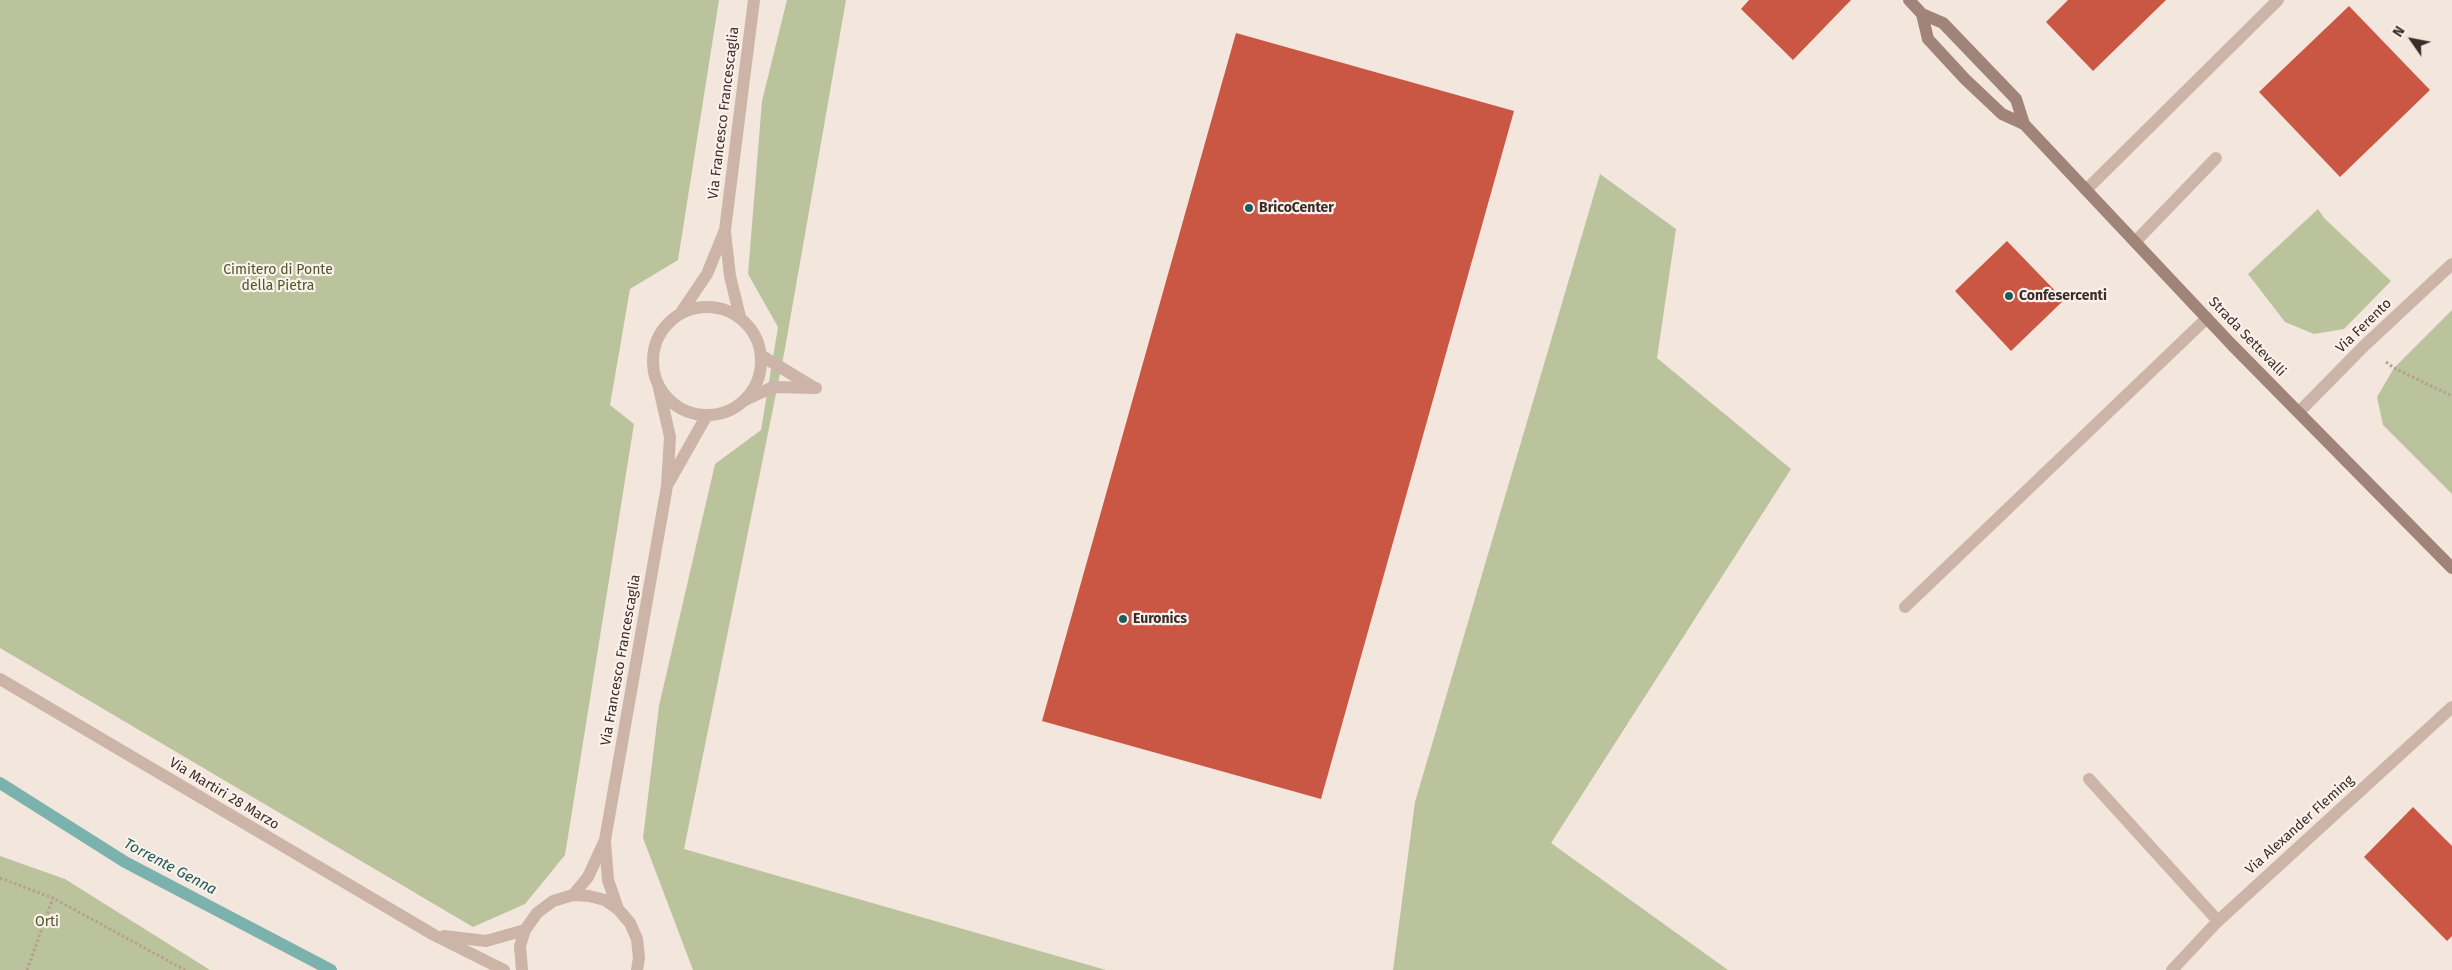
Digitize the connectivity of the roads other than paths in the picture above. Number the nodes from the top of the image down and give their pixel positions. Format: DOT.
graph roads {
  1 [pos="754,0"];
  2 [pos="1909,0"];
  3 [pos="2278,0"];
  4 [pos="1922,14"];
  5 [pos="2024,124"];
  6 [pos="2216,158"];
  7 [pos="2087,189"];
  8 [pos="724,230"];
  9 [pos="2135,242"];
  10 [pos="2452,264"];
  11 [pos="680,314"];
  12 [pos="740,317"];
  13 [pos="2207,318"];
  14 [pos="762,356"];
  15 [pos="658,384"];
  16 [pos="745,400"];
  17 [pos="2299,412"];
  18 [pos="707,415"];
  19 [pos="667,486"];
  20 [pos="2452,568"];
  21 [pos="1905,607"];
  22 [pos="0,679"];
  23 [pos="2452,707"];
  24 [pos="2089,780"];
  25 [pos="605,840"];
  26 [pos="573,895"];
  27 [pos="618,909"];
  28 [pos="2218,921"];
  29 [pos="525,930"];
  30 [pos="434,936"];
  31 [pos="504,970"];
  32 [pos="522,970"];
  33 [pos="637,970"];
  34 [pos="2172,970"];
  1 -- 8 [label="street, Via Francesco Francescaglia"];
  2 -- 4 [label="main road, Strada Settevalli"];
  3 -- 7 [label="street"];
  4 -- 5 [label="main road, Strada Settevalli"];
  4 -- 5 [label="main road, Strada Settevalli"];
  5 -- 7 [label="main road, Strada Settevalli"];
  6 -- 9 [label="street"];
  7 -- 9 [label="main road, Strada Settevalli"];
  8 -- 11 [label="street, Via Francesco Francescaglia"];
  8 -- 12 [label="street, Via Francesco Francescaglia"];
  9 -- 13 [label="main road, Strada Settevalli"];
  10 -- 17 [label="street, Via Ferento"];
  11 -- 12 [label="street, Via Francesco Francescaglia"];
  11 -- 15 [label="street, Via Francesco Francescaglia"];
  12 -- 14 [label="street, Via Francesco Francescaglia"];
  13 -- 17 [label="main road, Strada Settevalli"];
  13 -- 21 [label="street"];
  14 -- 16 [label="street, Via Francesco Francescaglia"];
  14 -- 16 [label="street"];
  15 -- 18 [label="street, Via Francesco Francescaglia"];
  15 -- 19 [label="street, Via Francesco Francescaglia"];
  16 -- 18 [label="street, Via Francesco Francescaglia"];
  17 -- 20 [label="main road, Strada Settevalli"];
  18 -- 19 [label="street, Via Francesco Francescaglia"];
  19 -- 25 [label="street, Via Francesco Francescaglia"];
  22 -- 30 [label="street, Via Martiri 28 Marzo"];
  23 -- 28 [label="street, Via Alexander Fleming"];
  24 -- 28 [label="street"];
  25 -- 26 [label="street, Via Francesco Francescaglia"];
  25 -- 27 [label="street, Via Francesco Francescaglia"];
  26 -- 27 [label="street"];
  26 -- 29 [label="street"];
  27 -- 33 [label="street"];
  28 -- 34 [label="street, Via Alexander Fleming"];
  29 -- 30 [label="street, Via Martiri 28 Marzo"];
  29 -- 32 [label="street"];
  30 -- 31 [label="street, Via Martiri 28 Marzo"];
}
